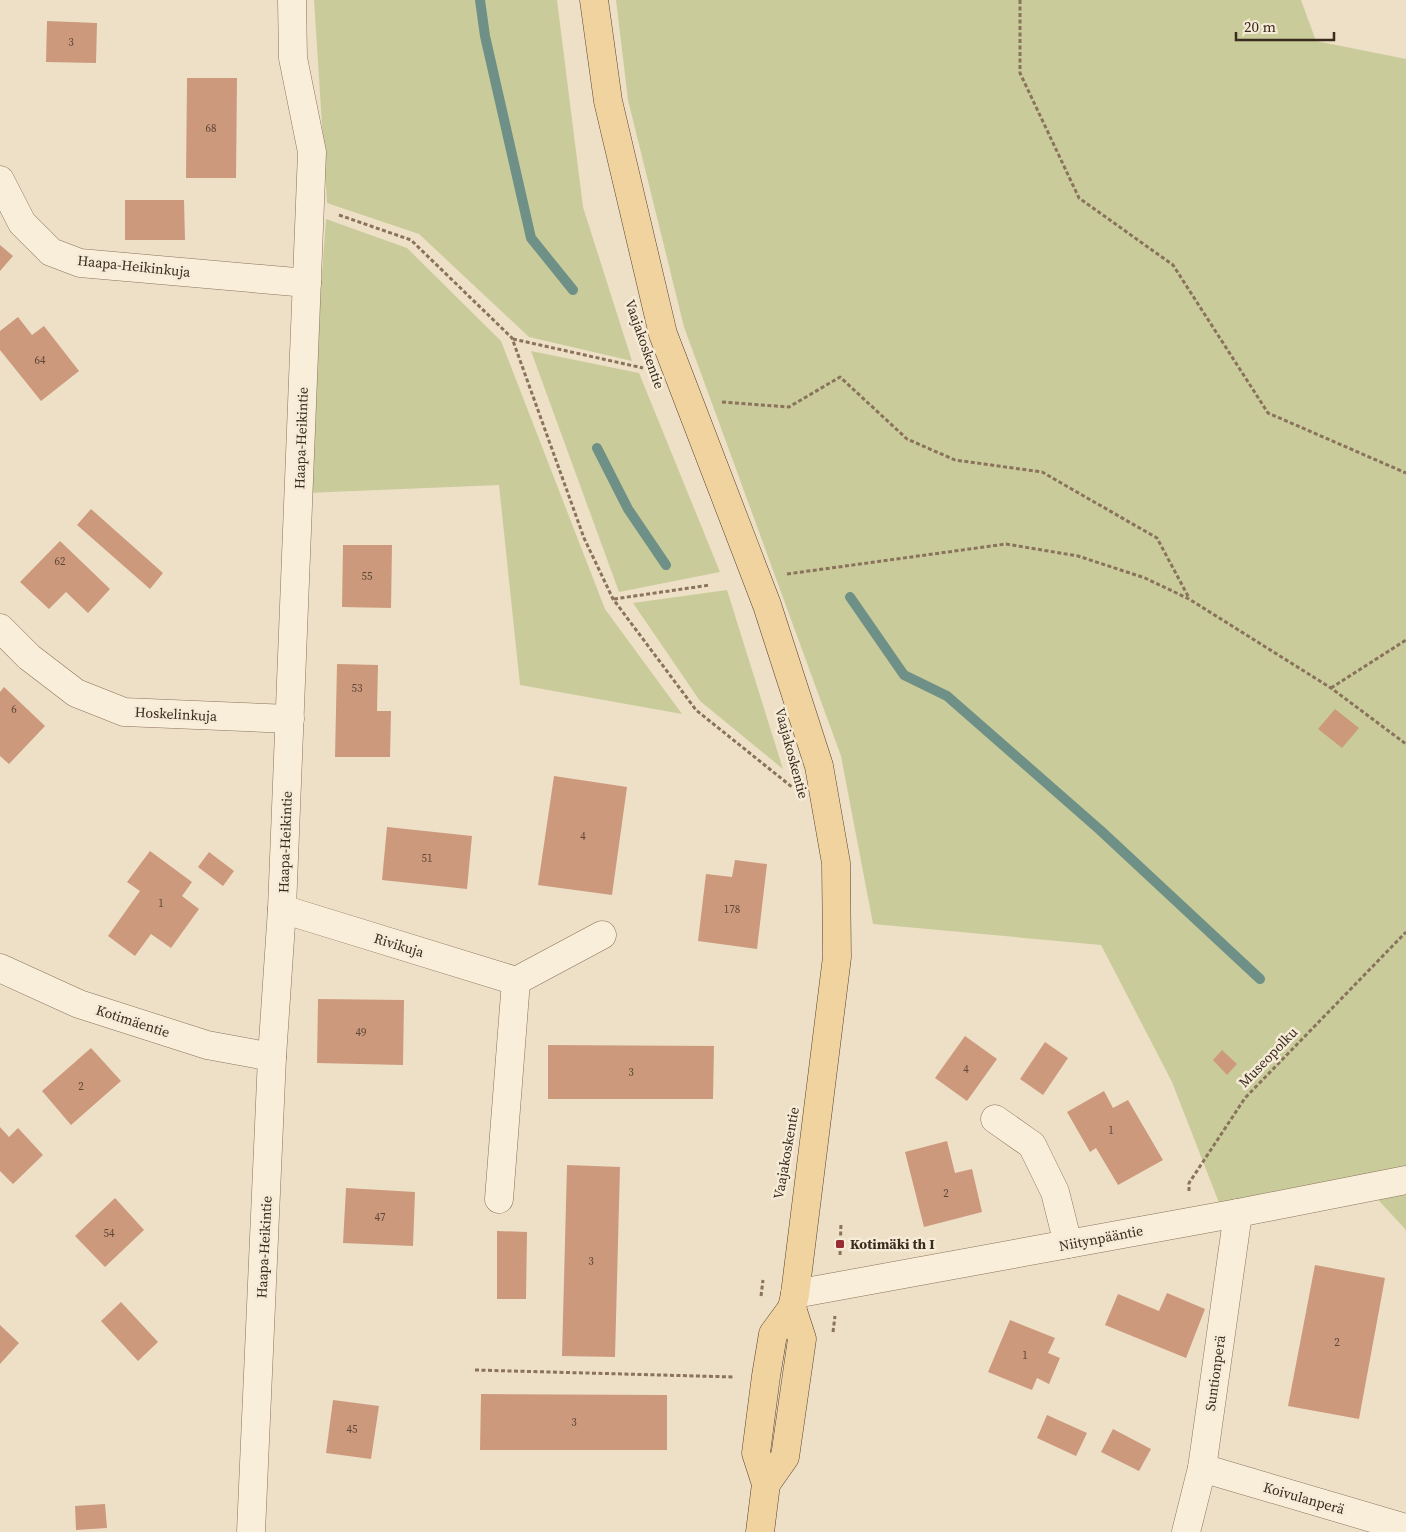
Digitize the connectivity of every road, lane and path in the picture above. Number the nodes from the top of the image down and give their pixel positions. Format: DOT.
graph roads {
  1 [pos="292,0"];
  2 [pos="594,0"];
  3 [pos="1020,0"];
  4 [pos="0,180"];
  5 [pos="310,205"];
  6 [pos="307,283"];
  7 [pos="512,338"];
  8 [pos="651,370"];
  9 [pos="716,402"];
  10 [pos="1406,472"];
  11 [pos="781,575"];
  12 [pos="710,585"];
  13 [pos="1189,599"];
  14 [pos="614,600"];
  15 [pos="0,628"];
  16 [pos="1406,640"];
  17 [pos="1331,688"];
  18 [pos="290,720"];
  19 [pos="1406,744"];
  20 [pos="799,793"];
  21 [pos="282,909"];
  22 [pos="1406,932"];
  23 [pos="602,935"];
  24 [pos="0,968"];
  25 [pos="516,981"];
  26 [pos="272,1057"];
  27 [pos="995,1119"];
  28 [pos="1406,1180"];
  29 [pos="499,1199"];
  30 [pos="1238,1213"];
  31 [pos="1192,1221"];
  32 [pos="1068,1244"];
  33 [pos="765,1270"];
  34 [pos="760,1299"];
  35 [pos="794,1301"];
  36 [pos="475,1370"];
  37 [pos="737,1377"];
  38 [pos="1202,1468"];
  39 [pos="1406,1528"];
  40 [pos="251,1532"];
  41 [pos="760,1532"];
  42 [pos="1186,1532"];
  1 -- 5 [label="street, Haapa-Heikintie"];
  2 -- 35 [label="main road, Vaajakoskentie"];
  3 -- 10 [label="path"];
  4 -- 6 [label="street, Haapa-Heikinkuja"];
  5 -- 6 [label="street, Haapa-Heikintie"];
  5 -- 7 [label="path"];
  6 -- 18 [label="street, Haapa-Heikintie"];
  7 -- 8 [label="path"];
  7 -- 14 [label="path"];
  9 -- 13 [label="path"];
  11 -- 13 [label="path"];
  12 -- 14 [label="path"];
  13 -- 17 [label="path"];
  14 -- 20 [label="path"];
  15 -- 18 [label="street, Hoskelinkuja"];
  16 -- 17 [label="path"];
  17 -- 19 [label="path"];
  18 -- 21 [label="street, Haapa-Heikintie"];
  21 -- 25 [label="street, Rivikuja"];
  21 -- 26 [label="street, Haapa-Heikintie"];
  22 -- 31 [label="path, Museopolku"];
  23 -- 25 [label="street"];
  24 -- 26 [label="street, Kotimäentie"];
  25 -- 29 [label="street"];
  26 -- 40 [label="street, Haapa-Heikintie"];
  27 -- 32 [label="street"];
  28 -- 30 [label="street, Niitynpääntie"];
  30 -- 31 [label="street, Niitynpääntie"];
  30 -- 38 [label="street, Suntionperä"];
  31 -- 32 [label="street, Niitynpääntie"];
  32 -- 35 [label="street, Niitynpääntie"];
  33 -- 34 [label="path"];
  35 -- 41 [label="main road, Vaajakoskentie"];
  36 -- 37 [label="path"];
  38 -- 39 [label="street, Koivulanperä"];
  38 -- 42 [label="street, Suntionperä"];
}
